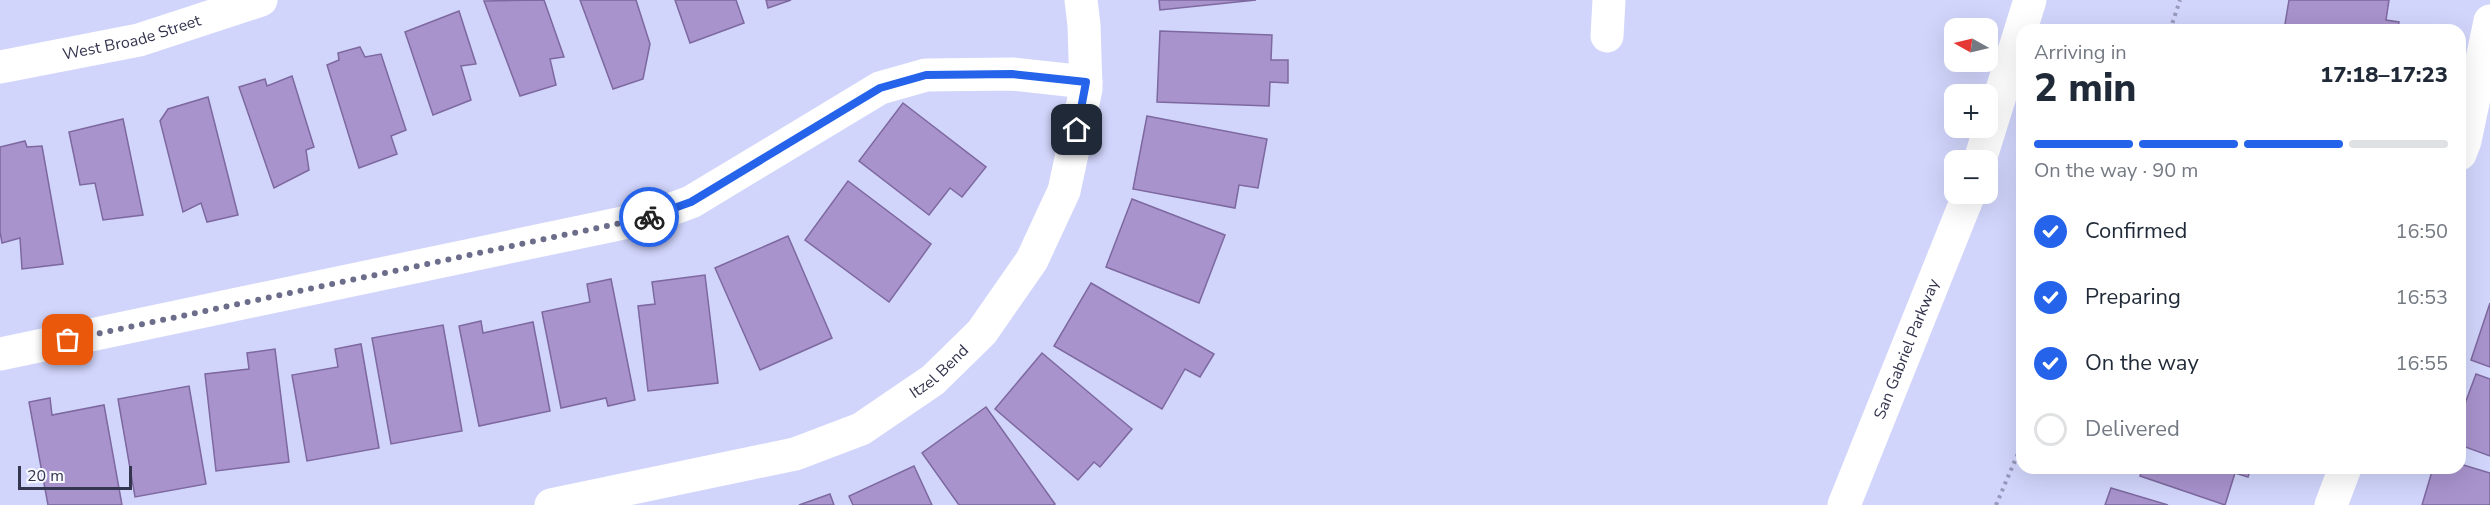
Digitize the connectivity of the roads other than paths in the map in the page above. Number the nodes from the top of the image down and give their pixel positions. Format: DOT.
graph roads {
  1 [pos="261,0"];
  2 [pos="1081,0"];
  3 [pos="1609,0"];
  4 [pos="2030,0"];
  5 [pos="183,13"];
  6 [pos="2490,21"];
  7 [pos="2022,24"];
  8 [pos="1607,36"];
  9 [pos="2016,45"];
  10 [pos="0,67"];
  11 [pos="1086,82"];
  12 [pos="2466,136"];
  13 [pos="1983,150"];
  14 [pos="1965,204"];
  15 [pos="0,354"];
  16 [pos="2343,474"];
  17 [pos="551,505"];
  18 [pos="1844,505"];
  19 [pos="2331,505"];
  1 -- 5 [label="street, West Broade Street"];
  2 -- 11 [label="street, Itzel Bend"];
  3 -- 8 [label="street"];
  4 -- 7 [label="street"];
  5 -- 10 [label="street, West Broade Street"];
  6 -- 12 [label="street"];
  9 -- 13 [label="street"];
  11 -- 15 [label="street"];
  11 -- 17 [label="street, Itzel Bend"];
  14 -- 18 [label="street, San Gabriel Parkway"];
  16 -- 19 [label="street"];
}
